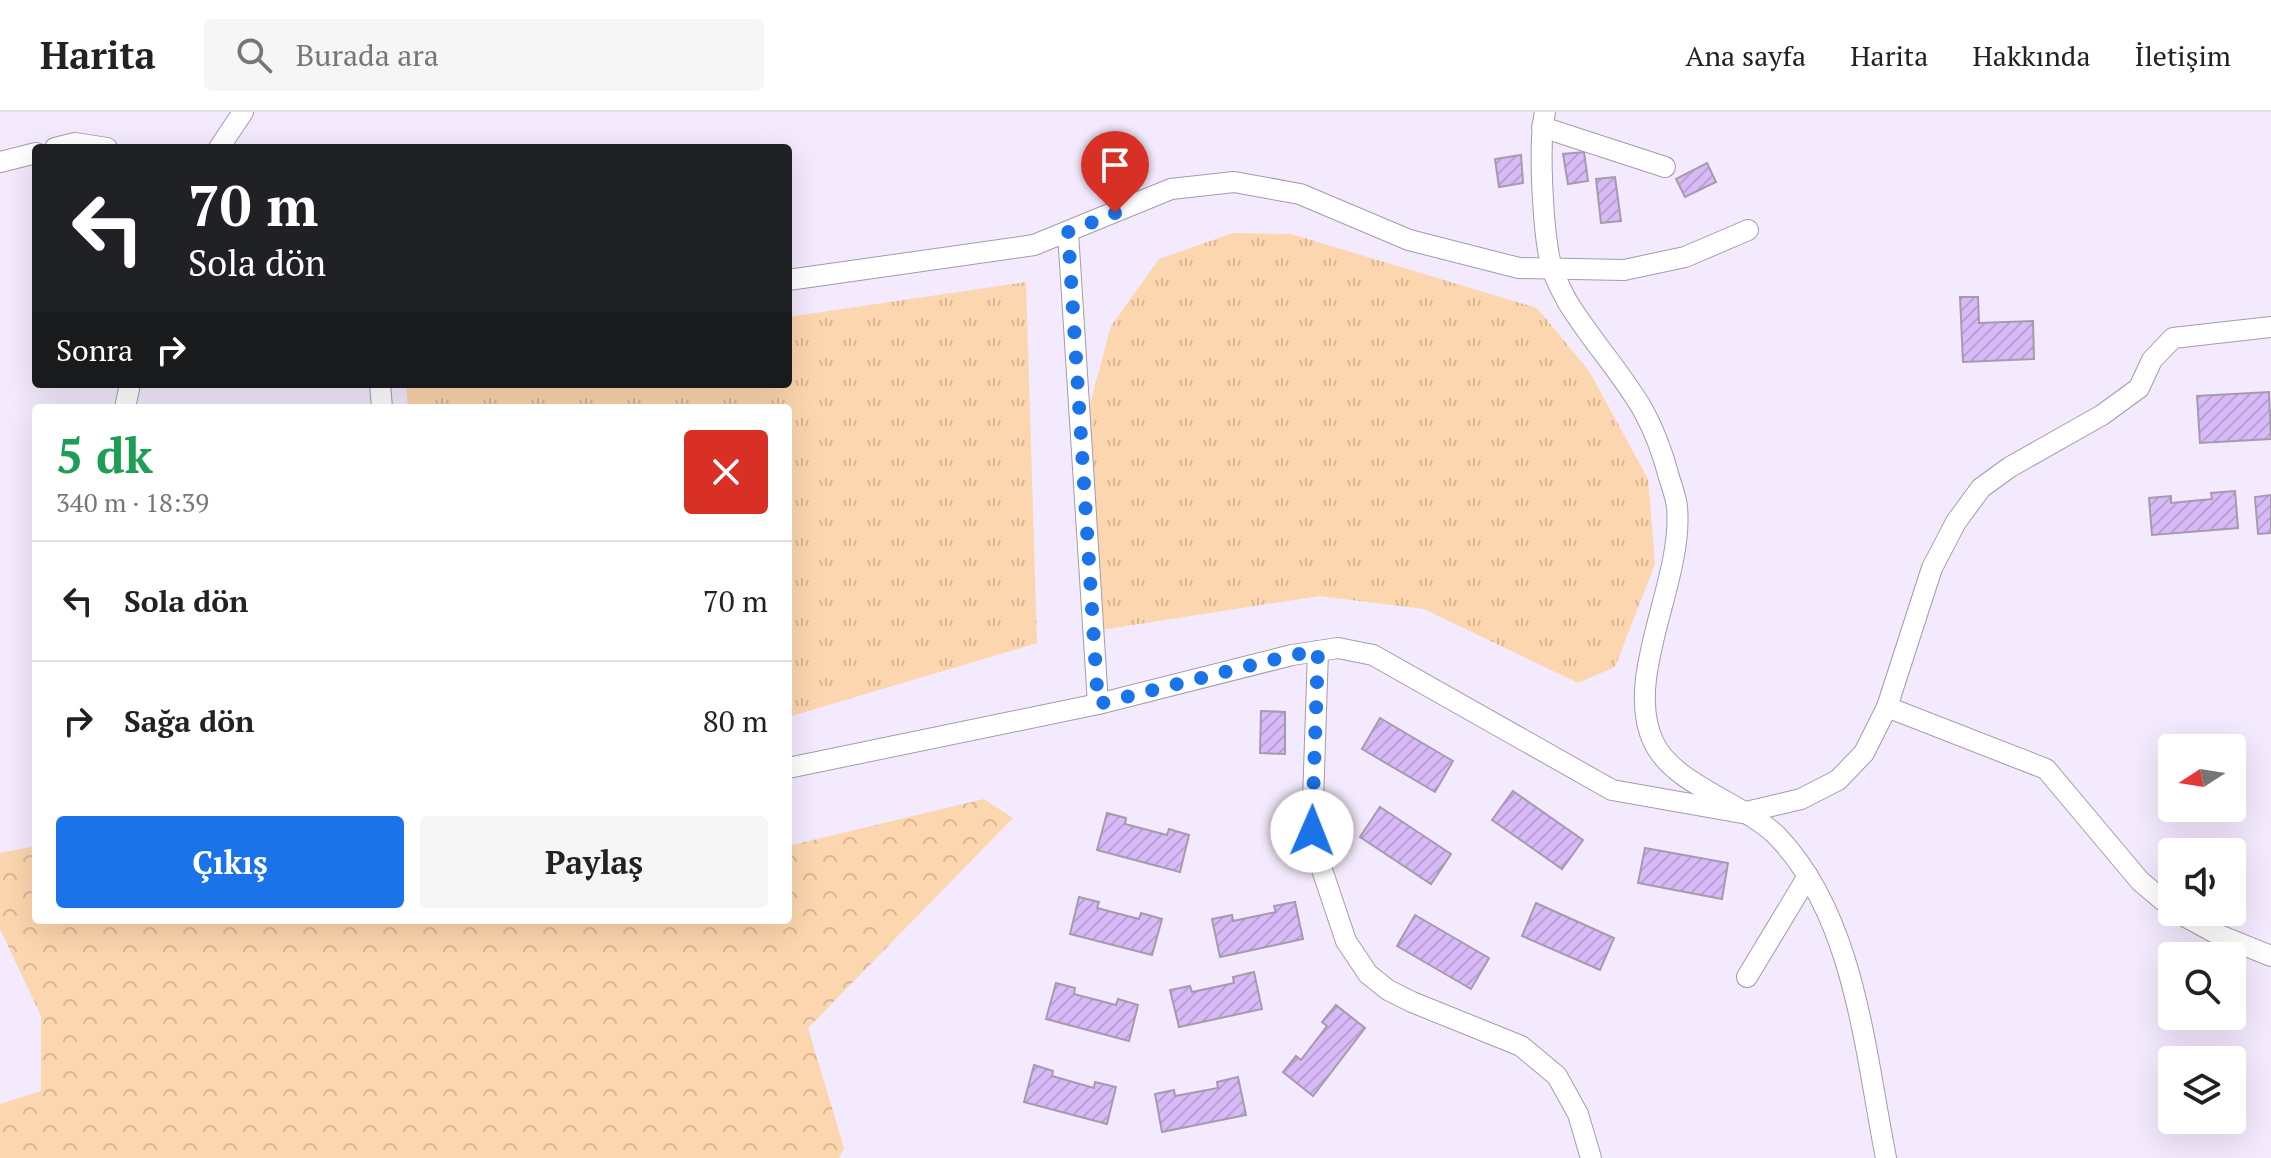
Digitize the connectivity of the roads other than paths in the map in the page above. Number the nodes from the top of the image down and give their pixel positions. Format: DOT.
graph roads {
  1 [pos="243,112"];
  2 [pos="1543,119"];
  3 [pos="222,144"];
  4 [pos="32,154"];
  5 [pos="0,162"];
  6 [pos="1665,167"];
  7 [pos="1748,230"];
  8 [pos="1068,232"];
  9 [pos="1552,268"];
  10 [pos="792,279"];
  11 [pos="2271,327"];
  12 [pos="1318,651"];
  13 [pos="1098,704"];
  14 [pos="1887,707"];
  15 [pos="792,767"];
  16 [pos="1742,813"];
  17 [pos="1808,876"];
  18 [pos="2158,896"];
  19 [pos="2203,926"];
  20 [pos="2271,956"];
  21 [pos="1747,977"];
  22 [pos="1591,1158"];
  23 [pos="1886,1158"];
  1 -- 3 [label="street"];
  2 -- 6 [label="street"];
  2 -- 9 [label="street"];
  4 -- 5 [label="street"];
  7 -- 9 [label="street"];
  8 -- 9 [label="street"];
  8 -- 10 [label="street"];
  8 -- 13 [label="street"];
  9 -- 16 [label="street"];
  11 -- 14 [label="street"];
  12 -- 13 [label="street"];
  12 -- 16 [label="street"];
  12 -- 22 [label="street"];
  13 -- 15 [label="street"];
  14 -- 16 [label="street"];
  14 -- 18 [label="street"];
  16 -- 17 [label="street"];
  17 -- 21 [label="street"];
  17 -- 23 [label="street"];
  19 -- 20 [label="street"];
}
